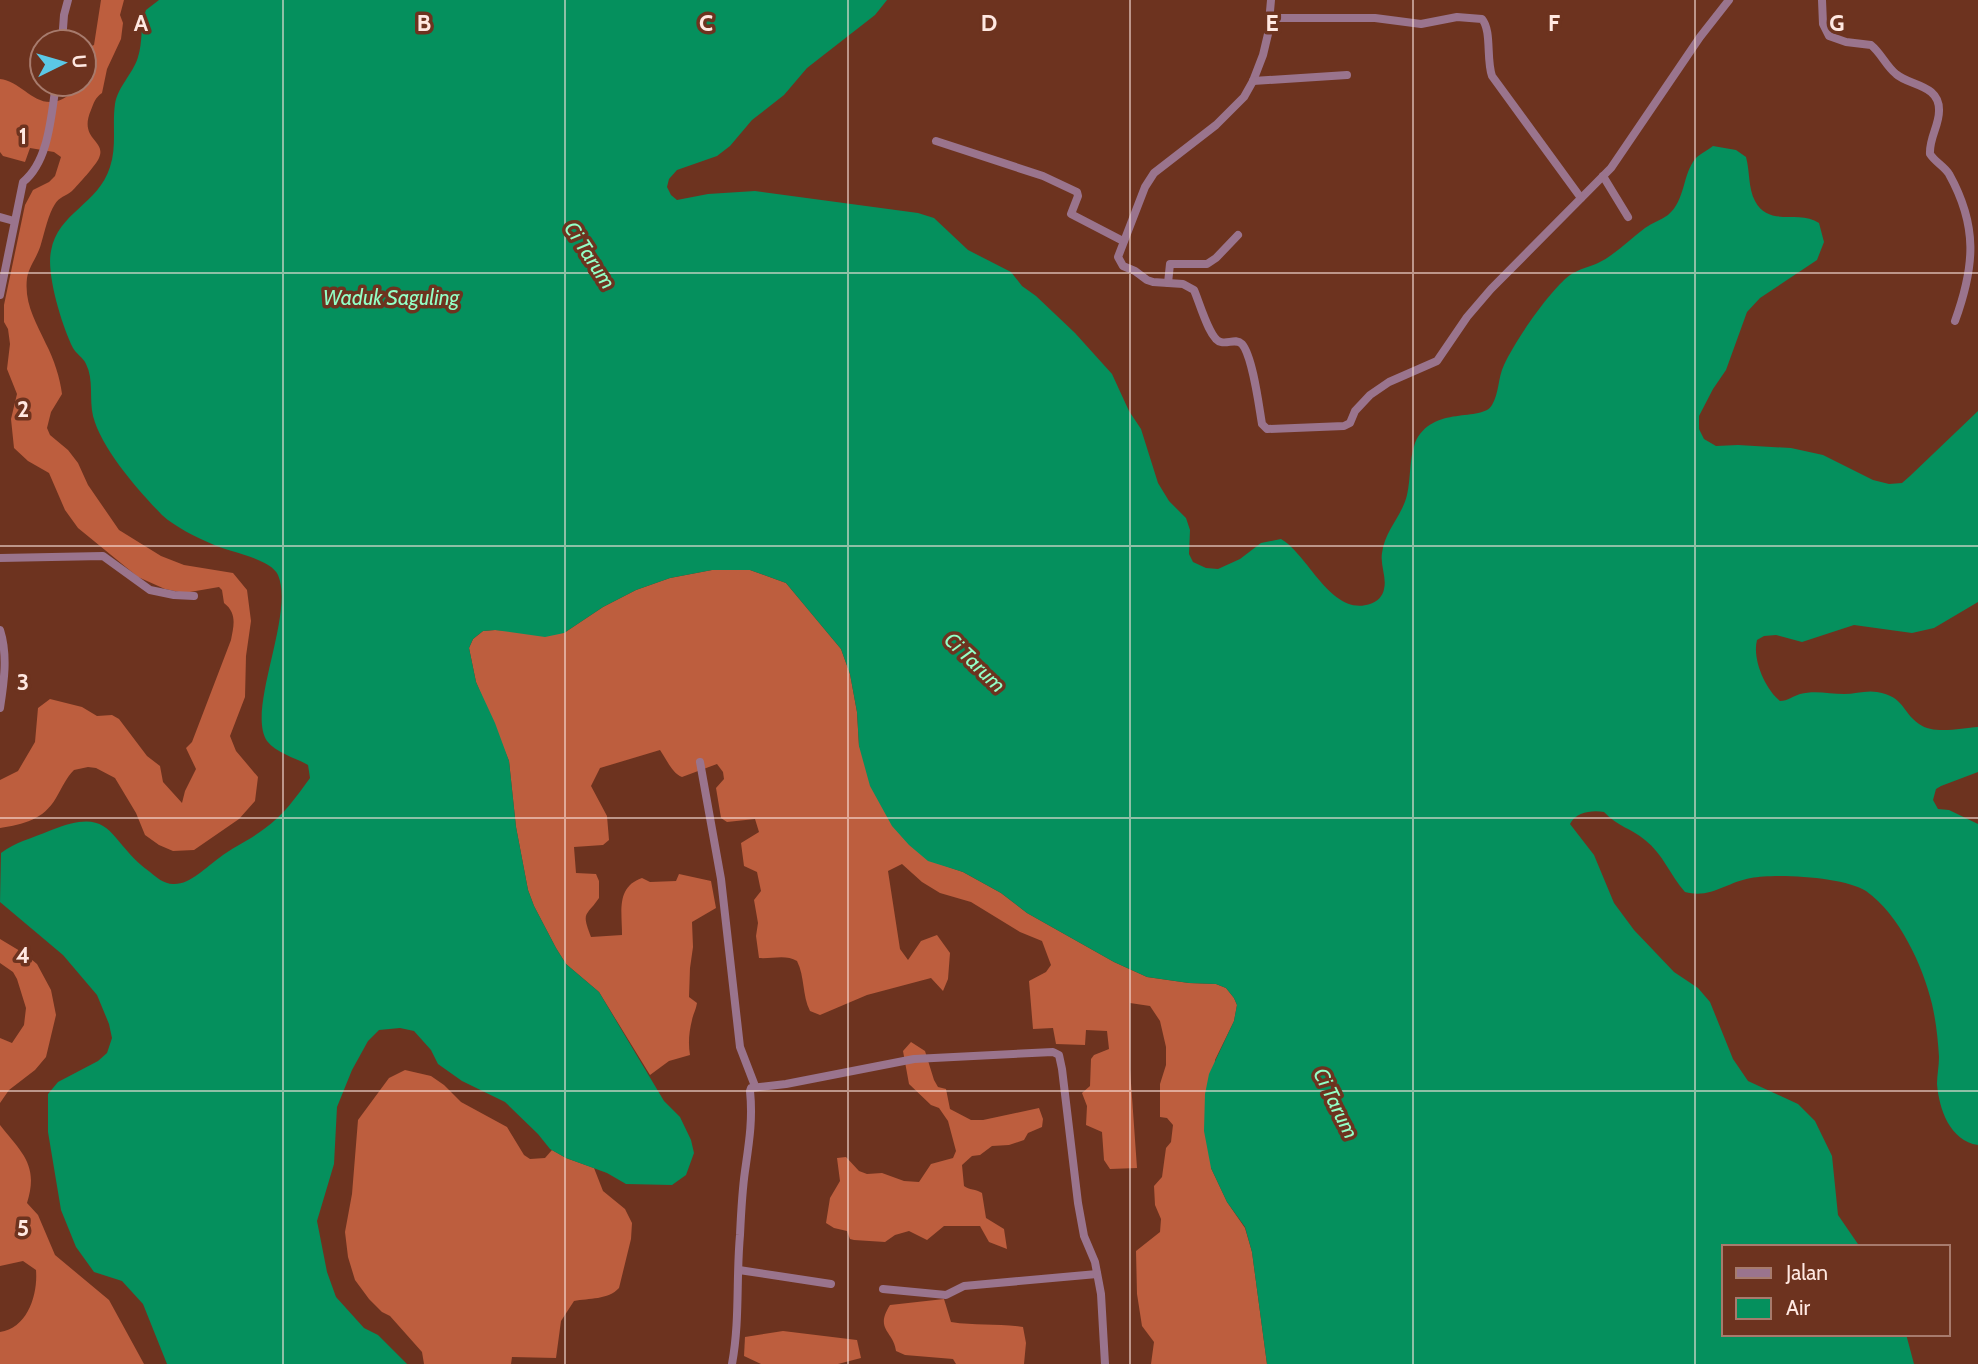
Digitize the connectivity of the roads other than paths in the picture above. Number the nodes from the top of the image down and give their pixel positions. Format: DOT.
graph roads {
  1 [pos="68,0"];
  2 [pos="1271,0"];
  3 [pos="1729,0"];
  4 [pos="1822,0"];
  5 [pos="1270,18"];
  6 [pos="63,28"];
  7 [pos="1347,75"];
  8 [pos="1253,81"];
  9 [pos="54,98"];
  10 [pos="936,141"];
  11 [pos="1603,176"];
  12 [pos="1581,198"];
  13 [pos="0,217"];
  14 [pos="1628,217"];
  15 [pos="14,221"];
  16 [pos="1975,232"];
  17 [pos="1237,235"];
  18 [pos="1123,241"];
  19 [pos="1168,283"];
  20 [pos="0,295"];
  21 [pos="1955,321"];
  22 [pos="0,558"];
  23 [pos="194,596"];
  24 [pos="0,630"];
  25 [pos="0,708"];
  26 [pos="699,762"];
  27 [pos="755,1086"];
  28 [pos="739,1270"];
  29 [pos="1097,1274"];
  30 [pos="831,1284"];
  31 [pos="883,1289"];
  32 [pos="732,1364"];
  33 [pos="1105,1364"];
  1 -- 6 [label="street"];
  2 -- 5 [label="street"];
  3 -- 11 [label="street"];
  4 -- 16 [label="street"];
  5 -- 8 [label="street"];
  5 -- 12 [label="street"];
  7 -- 8 [label="street"];
  8 -- 18 [label="street"];
  9 -- 15 [label="street"];
  10 -- 18 [label="street"];
  11 -- 12 [label="street"];
  11 -- 14 [label="street"];
  12 -- 19 [label="street"];
  13 -- 15 [label="street"];
  15 -- 20 [label="street"];
  16 -- 21 [label="street"];
  17 -- 19 [label="street"];
  18 -- 19 [label="street"];
  22 -- 23 [label="street"];
  24 -- 25 [label="street"];
  26 -- 27 [label="street"];
  27 -- 28 [label="street"];
  27 -- 29 [label="street"];
  28 -- 30 [label="street"];
  28 -- 32 [label="street"];
  29 -- 31 [label="street"];
  29 -- 33 [label="street"];
}
